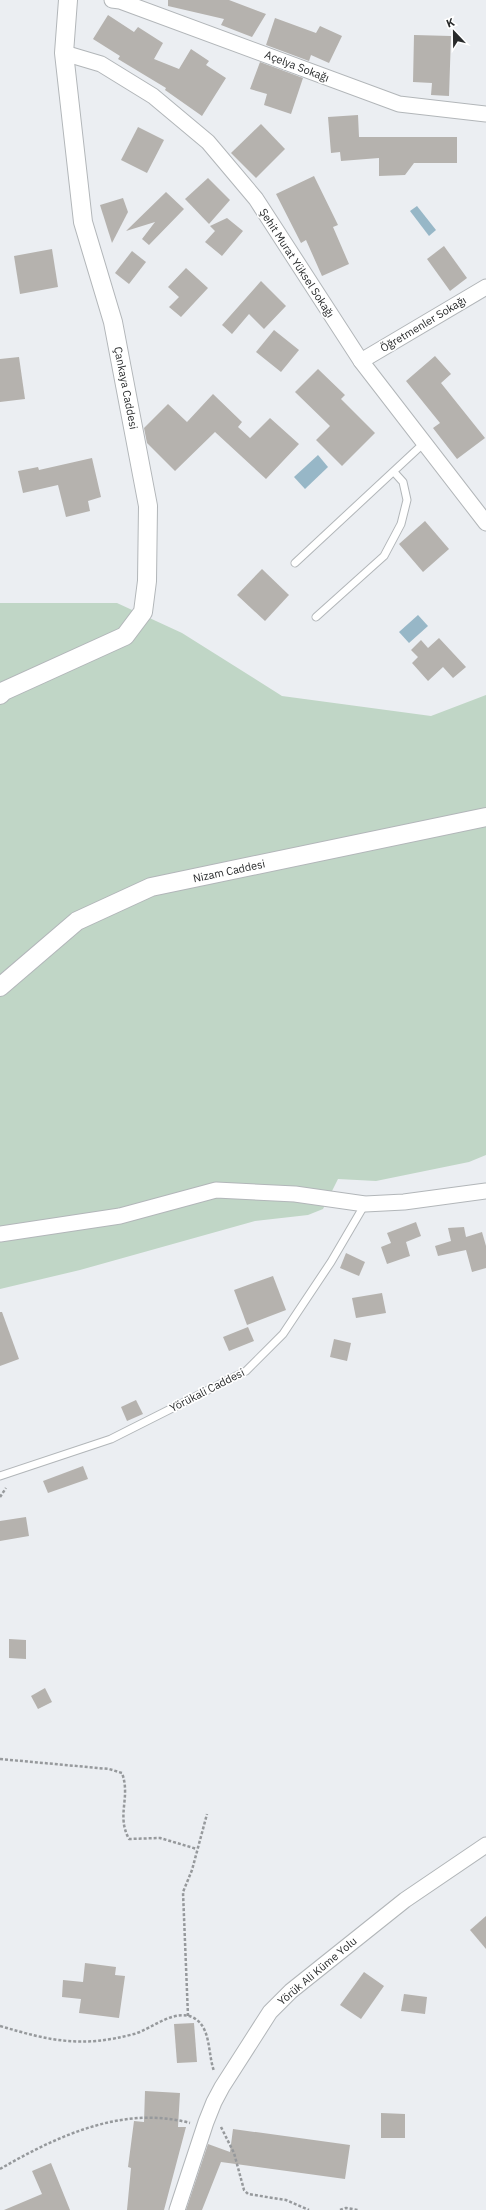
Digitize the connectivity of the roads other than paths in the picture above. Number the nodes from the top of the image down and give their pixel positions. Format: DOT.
graph roads {
  1 [pos="68,0"];
  2 [pos="118,0"];
  3 [pos="64,53"];
  4 [pos="486,114"];
  5 [pos="486,287"];
  6 [pos="361,361"];
  7 [pos="424,443"];
  8 [pos="394,472"];
  9 [pos="486,523"];
  10 [pos="295,563"];
  11 [pos="316,617"];
  12 [pos="1,692"];
  13 [pos="486,816"];
  14 [pos="0,987"];
  15 [pos="486,1191"];
  16 [pos="365,1204"];
  17 [pos="0,1234"];
  18 [pos="0,1476"];
  19 [pos="486,1845"];
  20 [pos="177,2210"];
  1 -- 3 [label="street, Çankaya Caddesi"];
  2 -- 4 [label="street, Açelya Sokağı"];
  3 -- 6 [label="street, Şehit Murat Yüksel Sokağı"];
  3 -- 12 [label="street, Çankaya Caddesi"];
  5 -- 6 [label="street, Öğretmenler Sokağı"];
  6 -- 7 [label="street, Şehit Murat Yüksel Sokağı"];
  7 -- 8 [label="lane"];
  7 -- 9 [label="street, Şehit Murat Yüksel Sokağı"];
  8 -- 10 [label="lane"];
  8 -- 11 [label="lane"];
  13 -- 14 [label="street, Nizam Caddesi"];
  15 -- 16 [label="street"];
  16 -- 17 [label="street"];
  16 -- 18 [label="lane, Yörükali Caddesi"];
  19 -- 20 [label="street, Yörük Ali Küme Yolu"];
}
